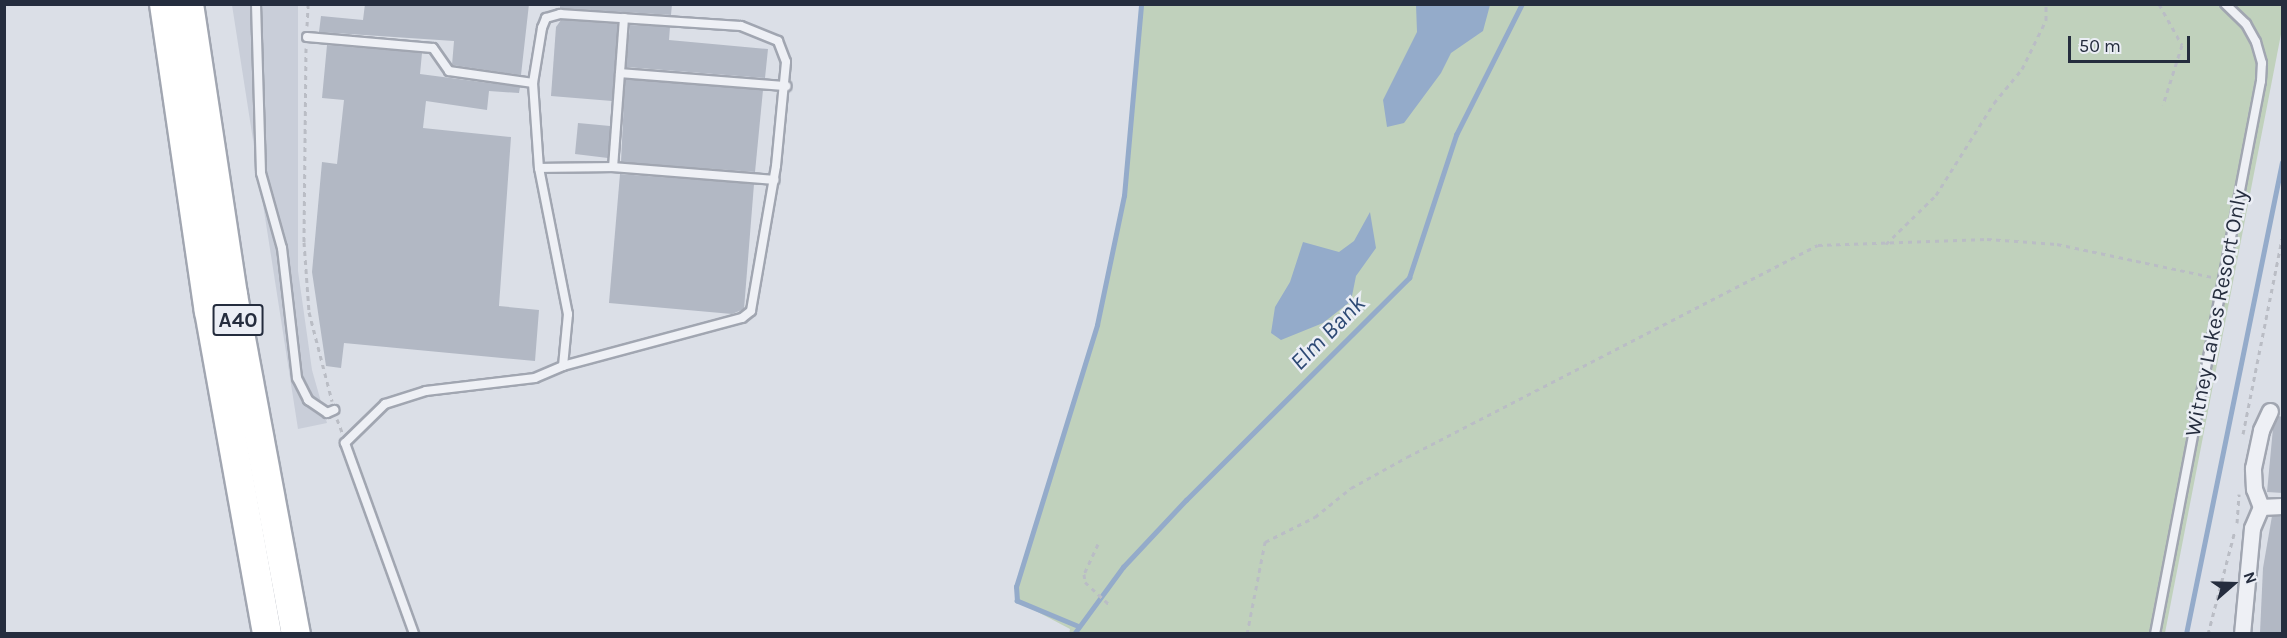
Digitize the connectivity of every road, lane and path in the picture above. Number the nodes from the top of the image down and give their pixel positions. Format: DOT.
graph roads {
  1 [pos="164,4"];
  2 [pos="189,4"];
  3 [pos="256,4"];
  4 [pos="308,4"];
  5 [pos="2046,4"];
  6 [pos="2159,4"];
  7 [pos="2225,4"];
  8 [pos="624,18"];
  9 [pos="307,37"];
  10 [pos="620,73"];
  11 [pos="533,83"];
  12 [pos="786,86"];
  13 [pos="2163,105"];
  14 [pos="613,167"];
  15 [pos="539,168"];
  16 [pos="774,180"];
  17 [pos="1885,245"];
  18 [pos="2223,279"];
  19 [pos="563,366"];
  20 [pos="334,410"];
  21 [pos="2270,411"];
  22 [pos="345,443"];
  23 [pos="2283,506"];
  24 [pos="2261,507"];
  25 [pos="1098,544"];
  26 [pos="1110,604"];
  27 [pos="267,633"];
  28 [pos="296,633"];
  29 [pos="414,633"];
  30 [pos="1247,633"];
  31 [pos="2155,633"];
  32 [pos="2242,633"];
  1 -- 27 [label="highway, A40"];
  2 -- 28 [label="highway, A40"];
  3 -- 20 [label="lane"];
  4 -- 9 [label="path"];
  5 -- 17 [label="path"];
  6 -- 13 [label="path"];
  7 -- 18 [label="lane, Witney Lakes Resort Only"];
  8 -- 10 [label="lane"];
  8 -- 11 [label="lane"];
  8 -- 12 [label="lane"];
  9 -- 11 [label="lane"];
  9 -- 20 [label="path"];
  10 -- 12 [label="lane"];
  10 -- 14 [label="lane"];
  11 -- 15 [label="lane"];
  12 -- 16 [label="lane"];
  14 -- 15 [label="lane"];
  14 -- 16 [label="lane"];
  15 -- 19 [label="lane"];
  16 -- 19 [label="lane"];
  17 -- 18 [label="path"];
  17 -- 30 [label="path"];
  18 -- 31 [label="lane, Witney Lakes Resort Only"];
  19 -- 22 [label="lane"];
  20 -- 22 [label="path"];
  21 -- 24 [label="street"];
  22 -- 29 [label="lane"];
  23 -- 24 [label="street"];
  24 -- 32 [label="street"];
  25 -- 26 [label="path"];
}
